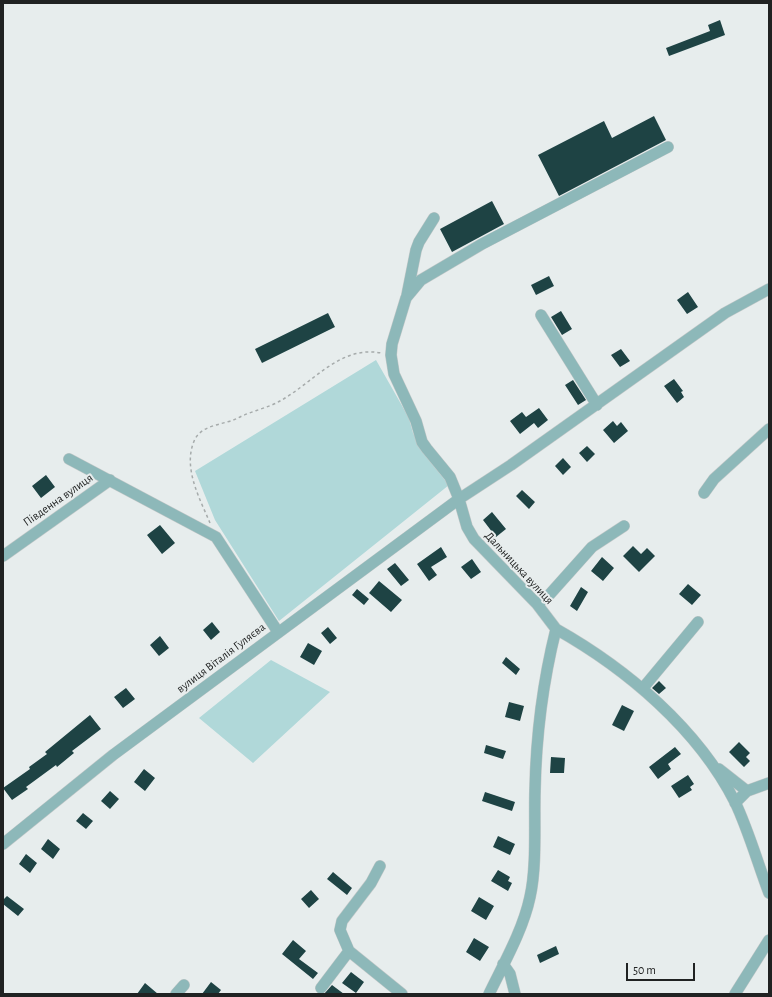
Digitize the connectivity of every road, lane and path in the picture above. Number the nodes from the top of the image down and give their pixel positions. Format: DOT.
graph roads {
  1 [pos="668,147"];
  2 [pos="434,218"];
  3 [pos="769,289"];
  4 [pos="406,298"];
  5 [pos="541,315"];
  6 [pos="391,355"];
  7 [pos="597,404"];
  8 [pos="769,429"];
  9 [pos="69,458"];
  10 [pos="110,480"];
  11 [pos="704,493"];
  12 [pos="459,499"];
  13 [pos="624,526"];
  14 [pos="216,537"];
  15 [pos="3,556"];
  16 [pos="537,604"];
  17 [pos="698,622"];
  18 [pos="556,629"];
  19 [pos="278,632"];
  20 [pos="643,688"];
  21 [pos="714,766"];
  22 [pos="769,783"];
  23 [pos="747,791"];
  24 [pos="735,803"];
  25 [pos="3,844"];
  26 [pos="380,866"];
  27 [pos="769,893"];
  28 [pos="769,940"];
  29 [pos="349,951"];
  30 [pos="503,964"];
  31 [pos="184,985"];
  32 [pos="321,988"];
  33 [pos="176,994"];
  34 [pos="402,994"];
  35 [pos="489,994"];
  36 [pos="515,994"];
  37 [pos="735,994"];
  1 -- 4 [label="street"];
  2 -- 4 [label="street"];
  3 -- 7 [label="street"];
  4 -- 6 [label="street"];
  5 -- 7 [label="street"];
  6 -- 12 [label="street, Дальницька вулиця"];
  6 -- 14 [label="path"];
  7 -- 12 [label="street"];
  8 -- 11 [label="street"];
  9 -- 10 [label="street"];
  10 -- 14 [label="street"];
  10 -- 15 [label="street, Південна вулиця"];
  12 -- 16 [label="street, Дальницька вулиця"];
  12 -- 19 [label="street, вулиця Віталія Гуляєва"];
  13 -- 16 [label="street"];
  14 -- 19 [label="street"];
  16 -- 18 [label="street, Дальницька вулиця"];
  17 -- 20 [label="street"];
  18 -- 20 [label="street"];
  18 -- 30 [label="street"];
  19 -- 25 [label="street, вулиця Віталія Гуляєва"];
  20 -- 21 [label="street"];
  21 -- 23 [label="street"];
  21 -- 24 [label="street"];
  22 -- 23 [label="street"];
  23 -- 24 [label="street"];
  24 -- 27 [label="street"];
  26 -- 29 [label="street"];
  28 -- 37 [label="street"];
  29 -- 32 [label="street"];
  29 -- 34 [label="street"];
  30 -- 35 [label="street"];
  30 -- 36 [label="street"];
  31 -- 33 [label="street"];
}
